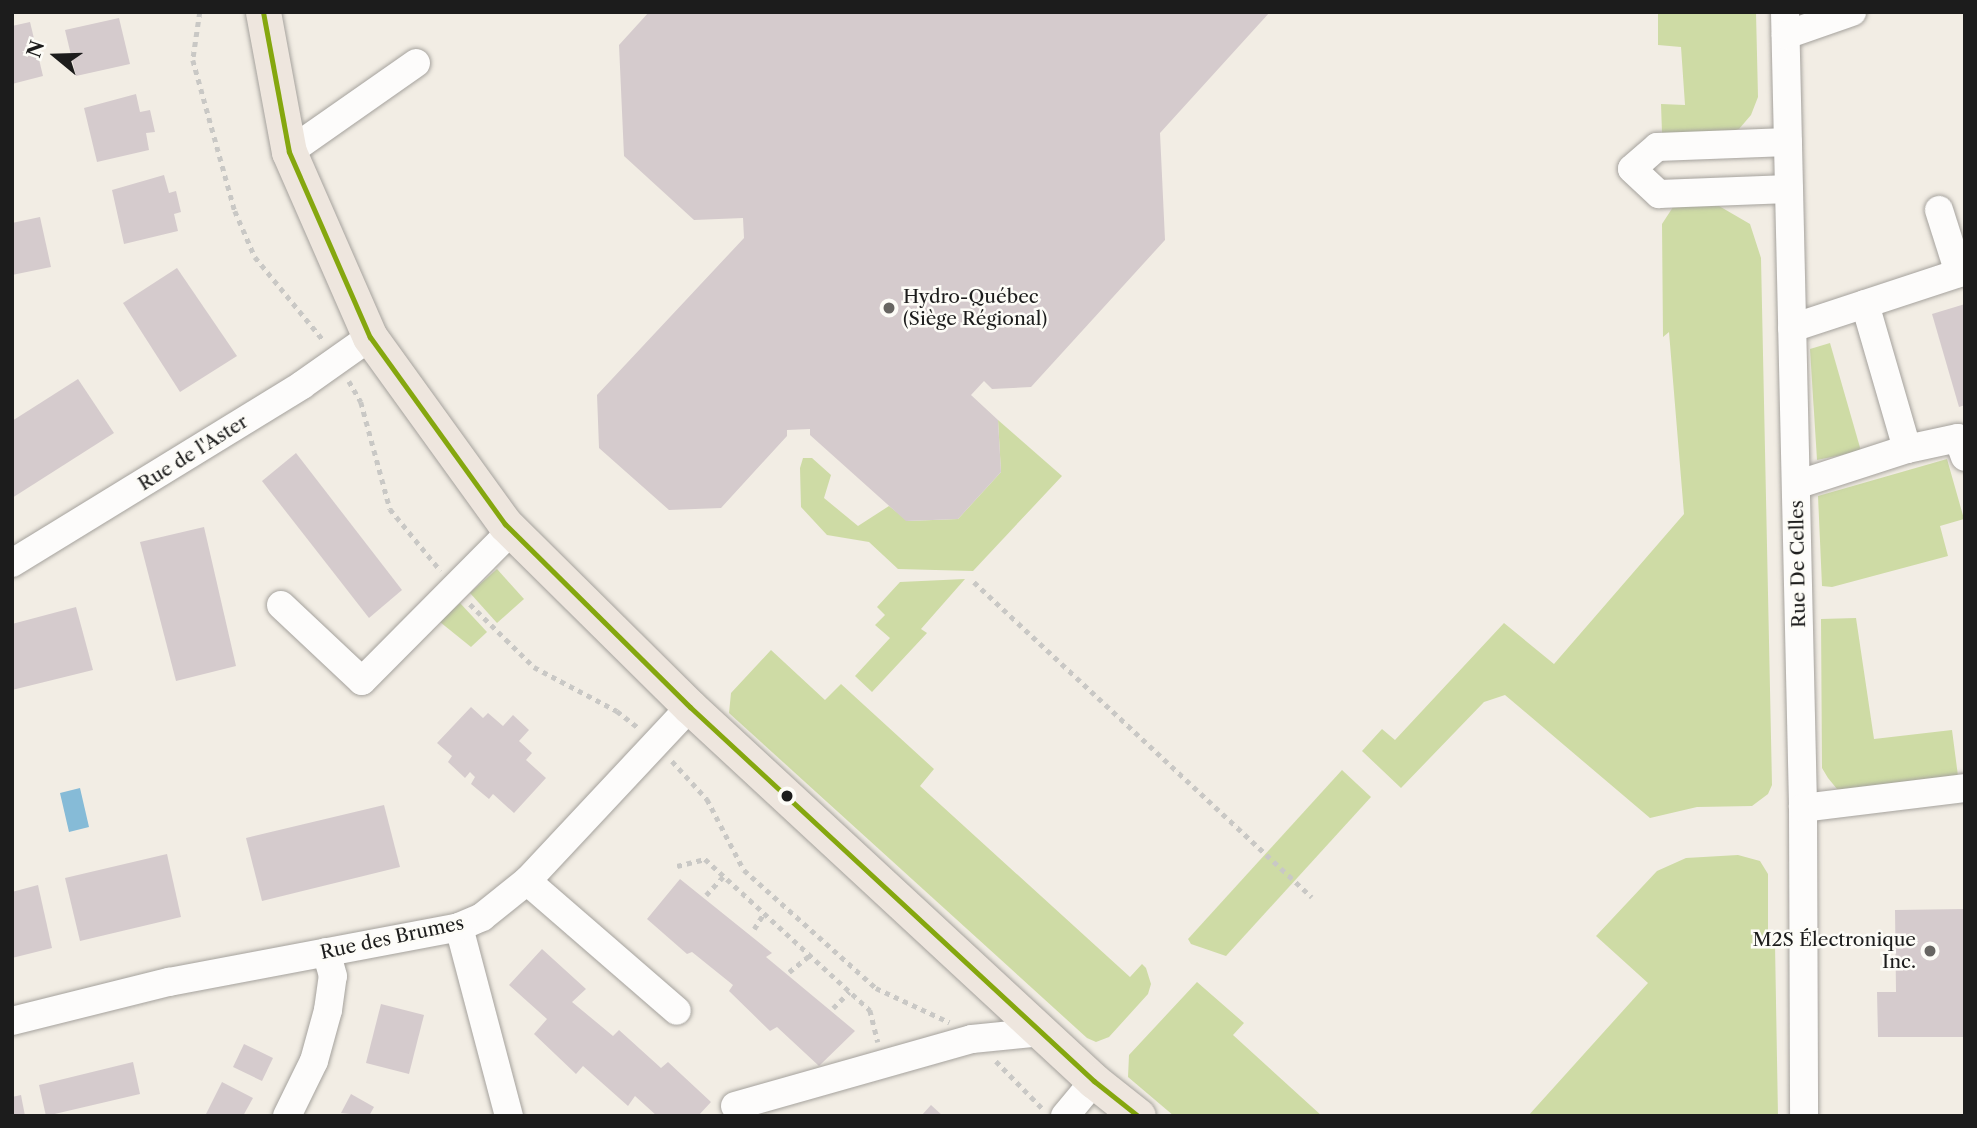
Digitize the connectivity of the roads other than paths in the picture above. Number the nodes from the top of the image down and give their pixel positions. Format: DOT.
graph roads {
  1 [pos="263,12"];
  2 [pos="1852,12"];
  3 [pos="1786,24"];
  4 [pos="416,63"];
  5 [pos="1788,142"];
  6 [pos="289,152"];
  7 [pos="1789,189"];
  8 [pos="1939,210"];
  9 [pos="1962,272"];
  10 [pos="1865,304"];
  11 [pos="1793,328"];
  12 [pos="370,337"];
  13 [pos="1907,449"];
  14 [pos="1965,457"];
  15 [pos="1796,485"];
  16 [pos="511,531"];
  17 [pos="12,564"];
  18 [pos="281,605"];
  19 [pos="690,707"];
  20 [pos="1965,788"];
  21 [pos="1803,808"];
  22 [pos="527,881"];
  23 [pos="459,927"];
  24 [pos="326,952"];
  25 [pos="677,1011"];
  26 [pos="12,1021"];
  27 [pos="1042,1032"];
  28 [pos="1094,1081"];
  29 [pos="735,1106"];
  30 [pos="287,1116"];
  31 [pos="509,1116"];
  32 [pos="1065,1116"];
  33 [pos="1138,1116"];
  34 [pos="1804,1116"];
  1 -- 6 [label="main road"];
  2 -- 3 [label="street"];
  3 -- 5 [label="street, Rue De Celles"];
  4 -- 6 [label="street"];
  5 -- 7 [label="street, Rue De Celles"];
  5 -- 7 [label="street"];
  6 -- 12 [label="main road"];
  7 -- 11 [label="street, Rue De Celles"];
  8 -- 9 [label="street"];
  9 -- 10 [label="street"];
  10 -- 11 [label="street"];
  10 -- 13 [label="street"];
  11 -- 15 [label="street, Rue De Celles"];
  12 -- 16 [label="main road"];
  12 -- 17 [label="street, Rue de l'Aster"];
  13 -- 14 [label="street"];
  13 -- 15 [label="street"];
  15 -- 21 [label="street, Rue De Celles"];
  16 -- 18 [label="street"];
  16 -- 19 [label="main road"];
  19 -- 22 [label="street, Rue des Brumes"];
  19 -- 27 [label="main road"];
  20 -- 21 [label="street"];
  21 -- 34 [label="street, Rue De Celles"];
  22 -- 23 [label="street, Rue des Brumes"];
  22 -- 25 [label="street"];
  23 -- 24 [label="street, Rue des Brumes"];
  23 -- 31 [label="street"];
  24 -- 26 [label="street, Rue des Brumes"];
  24 -- 30 [label="street"];
  27 -- 28 [label="main road"];
  27 -- 29 [label="street"];
  28 -- 32 [label="street"];
  28 -- 33 [label="main road"];
}
